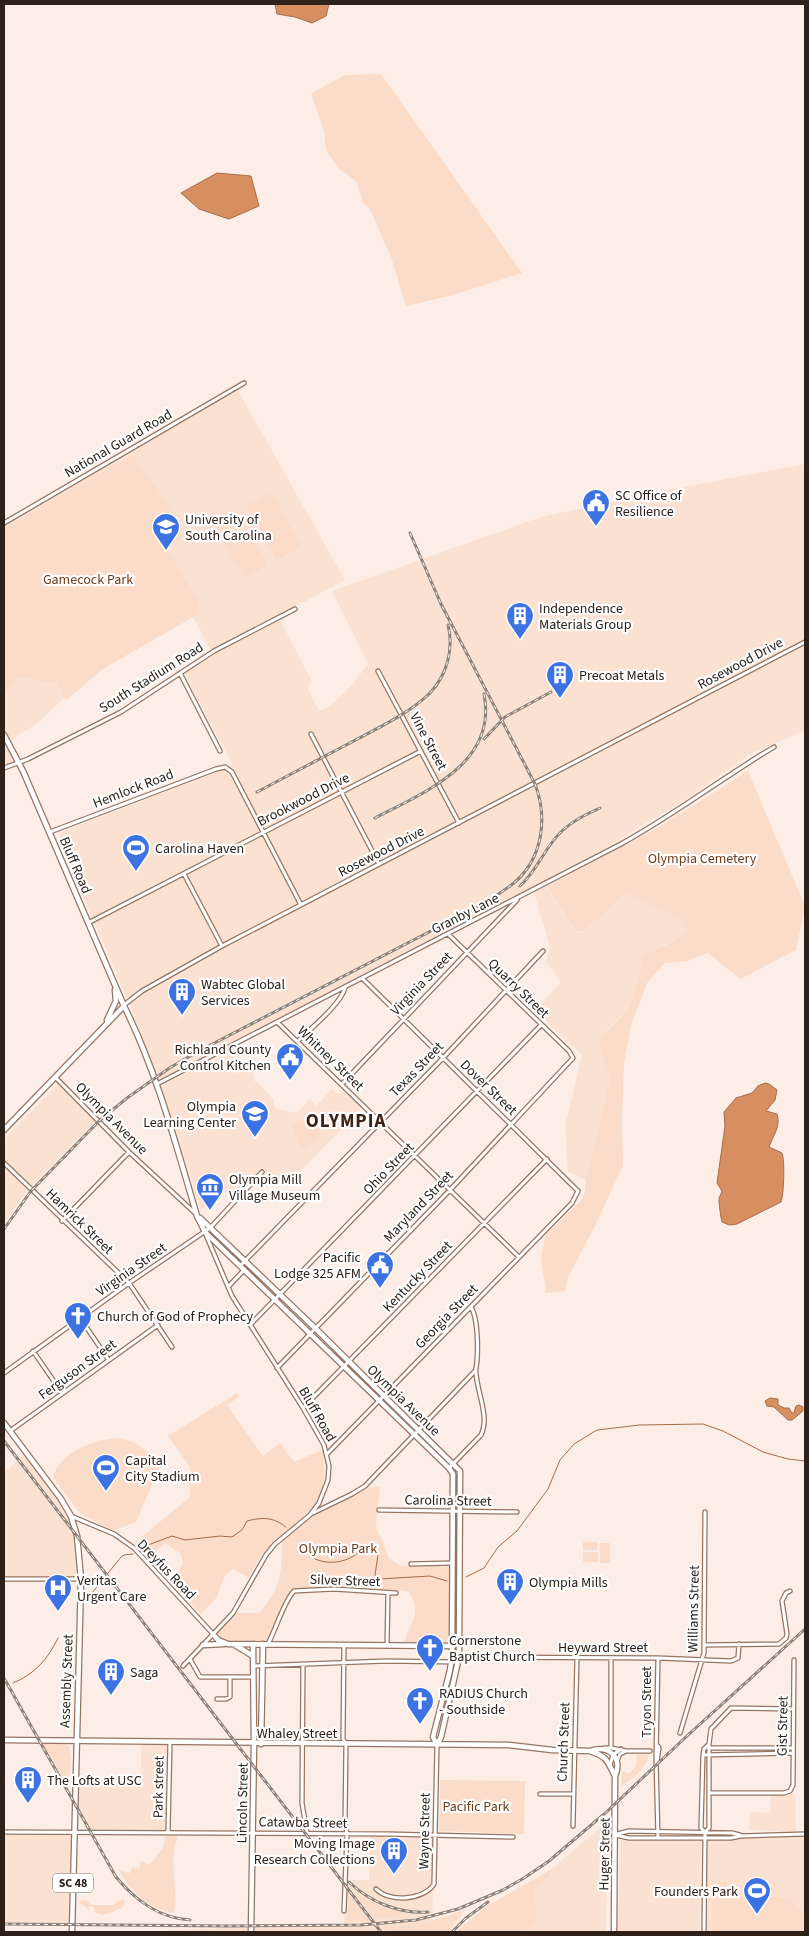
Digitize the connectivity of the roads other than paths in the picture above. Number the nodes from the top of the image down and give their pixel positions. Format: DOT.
graph roads {
  1 [pos="244,383"];
  2 [pos="4,523"];
  3 [pos="295,609"];
  4 [pos="805,642"];
  5 [pos="378,671"];
  6 [pos="180,673"];
  7 [pos="311,734"];
  8 [pos="4,735"];
  9 [pos="774,747"];
  10 [pos="220,751"];
  11 [pos="421,751"];
  12 [pos="19,763"];
  13 [pos="4,768"];
  14 [pos="341,792"];
  15 [pos="459,823"];
  16 [pos="50,832"];
  17 [pos="264,832"];
  18 [pos="379,864"];
  19 [pos="184,874"];
  20 [pos="518,898"];
  21 [pos="301,905"];
  22 [pos="88,923"];
  23 [pos="448,934"];
  24 [pos="222,946"];
  25 [pos="466,952"];
  26 [pos="543,952"];
  27 [pos="362,978"];
  28 [pos="115,984"];
  29 [pos="344,988"];
  30 [pos="506,990"];
  31 [pos="124,1006"];
  32 [pos="403,1019"];
  33 [pos="278,1023"];
  34 [pos="106,1024"];
  35 [pos="541,1025"];
  36 [pos="298,1041"];
  37 [pos="443,1058"];
  38 [pos="573,1058"];
  39 [pos="54,1077"];
  40 [pos="157,1084"];
  41 [pos="342,1084"];
  42 [pos="478,1091"];
  43 [pos="381,1122"];
  44 [pos="512,1124"];
  45 [pos="4,1130"];
  46 [pos="129,1152"];
  47 [pos="415,1156"];
  48 [pos="547,1159"];
  49 [pos="4,1164"];
  50 [pos="262,1172"];
  51 [pos="450,1190"];
  52 [pos="578,1191"];
  53 [pos="197,1216"];
  54 [pos="62,1221"];
  55 [pos="484,1223"];
  56 [pos="210,1228"];
  57 [pos="205,1232"];
  58 [pos="220,1246"];
  59 [pos="213,1251"];
  60 [pos="519,1257"];
  61 [pos="245,1262"];
  62 [pos="242,1268"];
  63 [pos="129,1283"];
  64 [pos="228,1287"];
  65 [pos="280,1294"];
  66 [pos="275,1300"];
  67 [pos="470,1306"];
  68 [pos="80,1318"];
  69 [pos="158,1325"];
  70 [pos="250,1325"];
  71 [pos="315,1328"];
  72 [pos="309,1333"];
  73 [pos="172,1347"];
  74 [pos="33,1351"];
  75 [pos="108,1359"];
  76 [pos="349,1362"];
  77 [pos="344,1367"];
  78 [pos="277,1368"];
  79 [pos="476,1372"];
  80 [pos="4,1373"];
  81 [pos="62,1393"];
  82 [pos="385,1396"];
  83 [pos="379,1401"];
  84 [pos="303,1408"];
  85 [pos="4,1423"];
  86 [pos="419,1430"];
  87 [pos="10,1431"];
  88 [pos="414,1435"];
  89 [pos="327,1454"];
  90 [pos="454,1464"];
  91 [pos="449,1468"];
  92 [pos="379,1510"];
  93 [pos="453,1511"];
  94 [pos="461,1511"];
  95 [pos="517,1512"];
  96 [pos="704,1512"];
  97 [pos="310,1514"];
  98 [pos="71,1516"];
  99 [pos="452,1563"];
  100 [pos="412,1564"];
  101 [pos="4,1579"];
  102 [pos="81,1579"];
  103 [pos="790,1591"];
  104 [pos="388,1593"];
  105 [pos="396,1593"];
  106 [pos="213,1634"];
  107 [pos="228,1644"];
  108 [pos="234,1644"];
  109 [pos="253,1644"];
  110 [pos="265,1644"];
  111 [pos="739,1644"];
  112 [pos="203,1645"];
  113 [pos="344,1645"];
  114 [pos="387,1645"];
  115 [pos="704,1645"];
  116 [pos="452,1646"];
  117 [pos="459,1646"];
  118 [pos="253,1656"];
  119 [pos="189,1658"];
  120 [pos="577,1658"];
  121 [pos="611,1658"];
  122 [pos="658,1658"];
  123 [pos="452,1659"];
  124 [pos="459,1660"];
  125 [pos="703,1660"];
  126 [pos="794,1660"];
  127 [pos="344,1663"];
  128 [pos="302,1664"];
  129 [pos="184,1666"];
  130 [pos="253,1666"];
  131 [pos="263,1666"];
  132 [pos="230,1678"];
  133 [pos="253,1678"];
  134 [pos="217,1699"];
  135 [pos="793,1708"];
  136 [pos="680,1733"];
  137 [pos="4,1740"];
  138 [pos="76,1740"];
  139 [pos="170,1742"];
  140 [pos="254,1744"];
  141 [pos="261,1744"];
  142 [pos="303,1744"];
  143 [pos="346,1744"];
  144 [pos="437,1744"];
  145 [pos="709,1746"];
  146 [pos="611,1748"];
  147 [pos="792,1748"];
  148 [pos="601,1749"];
  149 [pos="621,1749"];
  150 [pos="590,1750"];
  151 [pos="574,1751"];
  152 [pos="626,1751"];
  153 [pos="650,1751"];
  154 [pos="792,1753"];
  155 [pos="704,1755"];
  156 [pos="710,1755"];
  157 [pos="614,1756"];
  158 [pos="617,1761"];
  159 [pos="610,1765"];
  160 [pos="615,1776"];
  161 [pos="710,1793"];
  162 [pos="540,1794"];
  163 [pos="572,1794"];
  164 [pos="573,1826"];
  165 [pos="4,1832"];
  166 [pos="168,1832"];
  167 [pos="658,1832"];
  168 [pos="705,1832"];
  169 [pos="74,1833"];
  170 [pos="252,1833"];
  171 [pos="307,1833"];
  172 [pos="347,1834"];
  173 [pos="805,1834"];
  174 [pos="436,1835"];
  175 [pos="615,1835"];
  176 [pos="741,1836"];
  177 [pos="513,1837"];
  178 [pos="658,1838"];
  179 [pos="705,1838"];
  180 [pos="376,1889"];
  181 [pos="344,1911"];
  182 [pos="72,1932"];
  183 [pos="251,1932"];
  184 [pos="614,1932"];
  185 [pos="704,1932"];
  1 -- 2 [label="street, National Guard Road"];
  3 -- 6 [label="street, South Stadium Road"];
  4 -- 15 [label="street, Rosewood Drive"];
  5 -- 11 [label="street, Vine Street"];
  6 -- 10 [label="street"];
  6 -- 12 [label="street, South Stadium Road"];
  7 -- 14 [label="street"];
  8 -- 12 [label="main road, Bluff Road"];
  9 -- 20 [label="street, Granby Lane"];
  11 -- 14 [label="street, Brookwood Drive"];
  11 -- 15 [label="street, Vine Street"];
  12 -- 13 [label="street, South Stadium Road"];
  12 -- 16 [label="main road, Bluff Road"];
  14 -- 17 [label="street, Brookwood Drive"];
  14 -- 18 [label="street"];
  15 -- 18 [label="street, Rosewood Drive"];
  16 -- 17 [label="street, Hemlock Road"];
  16 -- 22 [label="main road, Bluff Road"];
  17 -- 19 [label="street, Brookwood Drive"];
  17 -- 21 [label="street"];
  18 -- 21 [label="street, Rosewood Drive"];
  19 -- 22 [label="street, Brookwood Drive"];
  19 -- 24 [label="street"];
  20 -- 23 [label="street, Granby Lane"];
  20 -- 25 [label="street, Virginia Street"];
  21 -- 24 [label="street, Rosewood Drive"];
  22 -- 28 [label="main road, Bluff Road"];
  23 -- 25 [label="street, Quarry Street"];
  23 -- 27 [label="street, Granby Lane"];
  24 -- 31 [label="street, Rosewood Drive"];
  25 -- 30 [label="street, Quarry Street"];
  25 -- 32 [label="street, Virginia Street"];
  26 -- 30 [label="street, Texas Street"];
  27 -- 29 [label="street, Granby Lane"];
  27 -- 32 [label="street, Dover Street"];
  28 -- 31 [label="main road, Bluff Road"];
  28 -- 34 [label="main road"];
  29 -- 33 [label="street, Granby Lane"];
  29 -- 36 [label="street"];
  30 -- 35 [label="street, Quarry Street"];
  30 -- 37 [label="street, Texas Street"];
  31 -- 34 [label="main road, Rosewood Drive"];
  31 -- 40 [label="main road, Bluff Road"];
  32 -- 37 [label="street, Dover Street"];
  32 -- 41 [label="street, Virginia Street"];
  33 -- 36 [label="street, Whitney Street"];
  33 -- 40 [label="street, Granby Lane"];
  34 -- 39 [label="main road, Rosewood Drive"];
  35 -- 38 [label="street, Quarry Street"];
  35 -- 42 [label="street, Ohio Street"];
  36 -- 41 [label="street, Whitney Street"];
  37 -- 42 [label="street, Dover Street"];
  37 -- 43 [label="street, Texas Street"];
  38 -- 44 [label="street, Maryland Street"];
  39 -- 45 [label="main road, Rosewood Drive"];
  39 -- 46 [label="street, Olympia Avenue"];
  40 -- 53 [label="main road, Bluff Road"];
  41 -- 43 [label="street, Whitney Street"];
  42 -- 44 [label="street, Dover Street"];
  42 -- 47 [label="street, Ohio Street"];
  43 -- 47 [label="street, Whitney Street"];
  43 -- 61 [label="street, Texas Street"];
  44 -- 48 [label="street, Dover Street"];
  44 -- 51 [label="street, Maryland Street"];
  46 -- 53 [label="street, Olympia Avenue"];
  46 -- 54 [label="street"];
  47 -- 51 [label="street, Whitney Street"];
  47 -- 65 [label="street, Ohio Street"];
  48 -- 52 [label="street, Dover Street"];
  48 -- 55 [label="street, Kentucky Street"];
  49 -- 54 [label="street, Hamrick Street"];
  50 -- 56 [label="street, Virginia Street"];
  51 -- 55 [label="street, Whitney Street"];
  51 -- 71 [label="street, Maryland Street"];
  52 -- 60 [label="street, Georgia Street"];
  53 -- 56 [label="main road, Olympia Avenue"];
  53 -- 57 [label="main road, Olympia Avenue"];
  54 -- 63 [label="street, Hamrick Street"];
  55 -- 60 [label="street, Whitney Street"];
  55 -- 76 [label="street, Kentucky Street"];
  56 -- 57 [label="street, Virginia Street"];
  56 -- 61 [label="main road, Olympia Avenue"];
  57 -- 58 [label="main road, Olympia Avenue"];
  57 -- 59 [label="street, Bluff Road"];
  57 -- 63 [label="street, Virginia Street"];
  58 -- 59 [label="street"];
  58 -- 62 [label="main road, Olympia Avenue"];
  59 -- 64 [label="street, Bluff Road"];
  60 -- 67 [label="street, Georgia Street"];
  61 -- 62 [label="street, Texas Street"];
  61 -- 65 [label="main road, Olympia Avenue"];
  62 -- 64 [label="street, Texas Street"];
  62 -- 66 [label="main road, Olympia Avenue"];
  63 -- 68 [label="street, Virginia Street"];
  63 -- 69 [label="street, Hamrick Street"];
  64 -- 70 [label="street, Bluff Road"];
  65 -- 66 [label="street, Ohio Street"];
  65 -- 71 [label="main road, Olympia Avenue"];
  66 -- 70 [label="street, Ohio Street"];
  66 -- 72 [label="main road, Olympia Avenue"];
  67 -- 79 [label="street"];
  67 -- 82 [label="street, Georgia Street"];
  68 -- 74 [label="street, Virginia Street"];
  68 -- 75 [label="street"];
  69 -- 73 [label="street, Hamrick Street"];
  69 -- 75 [label="street, Ferguson Street"];
  70 -- 78 [label="street, Bluff Road"];
  71 -- 72 [label="street, Maryland Street"];
  71 -- 76 [label="main road, Olympia Avenue"];
  72 -- 77 [label="main road, Olympia Avenue"];
  72 -- 78 [label="street, Maryland Street"];
  74 -- 80 [label="street, Virginia Street"];
  74 -- 81 [label="street"];
  75 -- 81 [label="street, Ferguson Street"];
  76 -- 77 [label="street, Kentucky Street"];
  76 -- 82 [label="main road, Olympia Avenue"];
  77 -- 83 [label="main road, Olympia Avenue"];
  77 -- 84 [label="street, Kentucky Street"];
  78 -- 84 [label="street, Bluff Road"];
  79 -- 86 [label="street"];
  79 -- 90 [label="street"];
  81 -- 87 [label="street, Ferguson Street"];
  82 -- 83 [label="street, Georgia Street"];
  82 -- 86 [label="main road, Olympia Avenue"];
  83 -- 88 [label="main road, Olympia Avenue"];
  83 -- 89 [label="street, Georgia Street"];
  84 -- 89 [label="street, Bluff Road"];
  85 -- 87 [label="main road, Assembly Street / SC 48"];
  86 -- 88 [label="street"];
  86 -- 90 [label="main road, Olympia Avenue"];
  87 -- 98 [label="main road, Assembly Street / SC 48"];
  88 -- 91 [label="main road, Olympia Avenue"];
  88 -- 97 [label="street"];
  89 -- 97 [label="street, Bluff Road"];
  90 -- 91 [label="street"];
  90 -- 94 [label="main road, Olympia Avenue"];
  91 -- 93 [label="main road"];
  92 -- 93 [label="street, Carolina Street"];
  93 -- 94 [label="street, Carolina Street"];
  93 -- 99 [label="main road"];
  94 -- 95 [label="street, Carolina Street"];
  94 -- 117 [label="main road, Olympia Avenue"];
  96 -- 115 [label="street, Williams Street"];
  97 -- 106 [label="street, Bluff Road"];
  98 -- 102 [label="main road, Assembly Street / SC 48"];
  98 -- 106 [label="street, Dreyfus Road"];
  99 -- 100 [label="street"];
  99 -- 116 [label="main road"];
  101 -- 102 [label="street"];
  102 -- 138 [label="main road, Assembly Street / SC 48"];
  103 -- 111 [label="street"];
  104 -- 105 [label="street, Silver Street"];
  104 -- 110 [label="street, Silver Street"];
  104 -- 114 [label="street"];
  106 -- 107 [label="main road"];
  106 -- 112 [label="street, Bluff Road"];
  107 -- 108 [label="main road"];
  107 -- 112 [label="main road"];
  108 -- 109 [label="main road"];
  108 -- 118 [label="main road"];
  109 -- 110 [label="main road"];
  109 -- 118 [label="main road, Lincoln Street"];
  110 -- 113 [label="main road"];
  110 -- 131 [label="main road"];
  111 -- 115 [label="street"];
  111 -- 125 [label="street, Heyward Street"];
  112 -- 119 [label="street, Bluff Road"];
  113 -- 114 [label="main road"];
  113 -- 127 [label="street"];
  114 -- 116 [label="main road"];
  115 -- 125 [label="street, Williams Street"];
  116 -- 117 [label="main road"];
  116 -- 123 [label="main road"];
  117 -- 124 [label="main road, Olympia Avenue"];
  118 -- 130 [label="main road, Lincoln Street"];
  119 -- 129 [label="street, Bluff Road"];
  119 -- 132 [label="street"];
  120 -- 121 [label="street, Heyward Street"];
  120 -- 124 [label="street, Heyward Street"];
  120 -- 151 [label="street, Church Street"];
  121 -- 122 [label="street, Heyward Street"];
  121 -- 146 [label="street"];
  122 -- 125 [label="street, Heyward Street"];
  122 -- 167 [label="street, Tryon Street"];
  123 -- 124 [label="street, Heyward Street"];
  123 -- 127 [label="street, Heyward Street"];
  123 -- 144 [label="main road, Wayne Street"];
  124 -- 144 [label="main road, Wayne Street"];
  125 -- 136 [label="street, Williams Street"];
  126 -- 135 [label="street, Gist Street"];
  127 -- 128 [label="street, Heyward Street"];
  127 -- 143 [label="street"];
  128 -- 131 [label="street, Heyward Street"];
  128 -- 142 [label="street"];
  130 -- 131 [label="street, Heyward Street"];
  130 -- 133 [label="main road, Lincoln Street"];
  131 -- 141 [label="main road"];
  132 -- 133 [label="street"];
  132 -- 134 [label="street"];
  133 -- 140 [label="main road, Lincoln Street"];
  135 -- 145 [label="street"];
  135 -- 147 [label="street, Gist Street"];
  137 -- 138 [label="main road, Whaley Street"];
  138 -- 139 [label="main road, Whaley Street"];
  138 -- 169 [label="main road, Assembly Street / SC 48"];
  139 -- 140 [label="main road, Whaley Street"];
  139 -- 166 [label="street, Park street"];
  140 -- 141 [label="main road, Whaley Street"];
  140 -- 170 [label="main road, Lincoln Street"];
  141 -- 142 [label="main road, Whaley Street"];
  142 -- 143 [label="main road, Whaley Street"];
  142 -- 171 [label="street"];
  143 -- 144 [label="main road, Whaley Street"];
  143 -- 172 [label="street"];
  144 -- 151 [label="main road, Whaley Street"];
  144 -- 174 [label="street, Wayne Street"];
  145 -- 147 [label="street"];
  145 -- 155 [label="street"];
  145 -- 156 [label="street"];
  146 -- 148 [label="street, Whaley Street"];
  146 -- 149 [label="street, Whaley Street"];
  147 -- 154 [label="street, Gist Street"];
  148 -- 150 [label="main road, Whaley Street"];
  148 -- 157 [label="main road"];
  149 -- 152 [label="street, Whaley Street"];
  149 -- 157 [label="street"];
  150 -- 151 [label="main road, Whaley Street"];
  150 -- 159 [label="main road"];
  151 -- 163 [label="street, Church Street"];
  152 -- 153 [label="street, Whaley Street"];
  152 -- 158 [label="street"];
  154 -- 156 [label="street"];
  154 -- 161 [label="street, Gist Street"];
  155 -- 156 [label="street"];
  155 -- 168 [label="street"];
  156 -- 161 [label="street"];
  157 -- 158 [label="main road"];
  157 -- 159 [label="street"];
  158 -- 160 [label="main road"];
  159 -- 160 [label="main road"];
  160 -- 175 [label="main road, Huger Street"];
  161 -- 168 [label="street"];
  162 -- 163 [label="street"];
  163 -- 164 [label="street, Church Street"];
  165 -- 169 [label="street, Catawba Street"];
  166 -- 169 [label="street, Catawba Street"];
  166 -- 170 [label="street, Catawba Street"];
  167 -- 168 [label="street"];
  167 -- 175 [label="street"];
  167 -- 178 [label="street, Tryon Street"];
  168 -- 176 [label="street"];
  168 -- 179 [label="street"];
  169 -- 182 [label="main road, Assembly Street / SC 48"];
  170 -- 171 [label="street, Catawba Street"];
  170 -- 183 [label="main road, Lincoln Street"];
  171 -- 172 [label="street, Catawba Street"];
  172 -- 174 [label="street, Catawba Street"];
  172 -- 181 [label="street"];
  173 -- 176 [label="street"];
  174 -- 177 [label="street, Catawba Street"];
  174 -- 180 [label="street, Wayne Street"];
  175 -- 178 [label="street"];
  175 -- 184 [label="main road, Huger Street"];
  176 -- 179 [label="street"];
  178 -- 179 [label="street"];
  179 -- 185 [label="street"];
}
